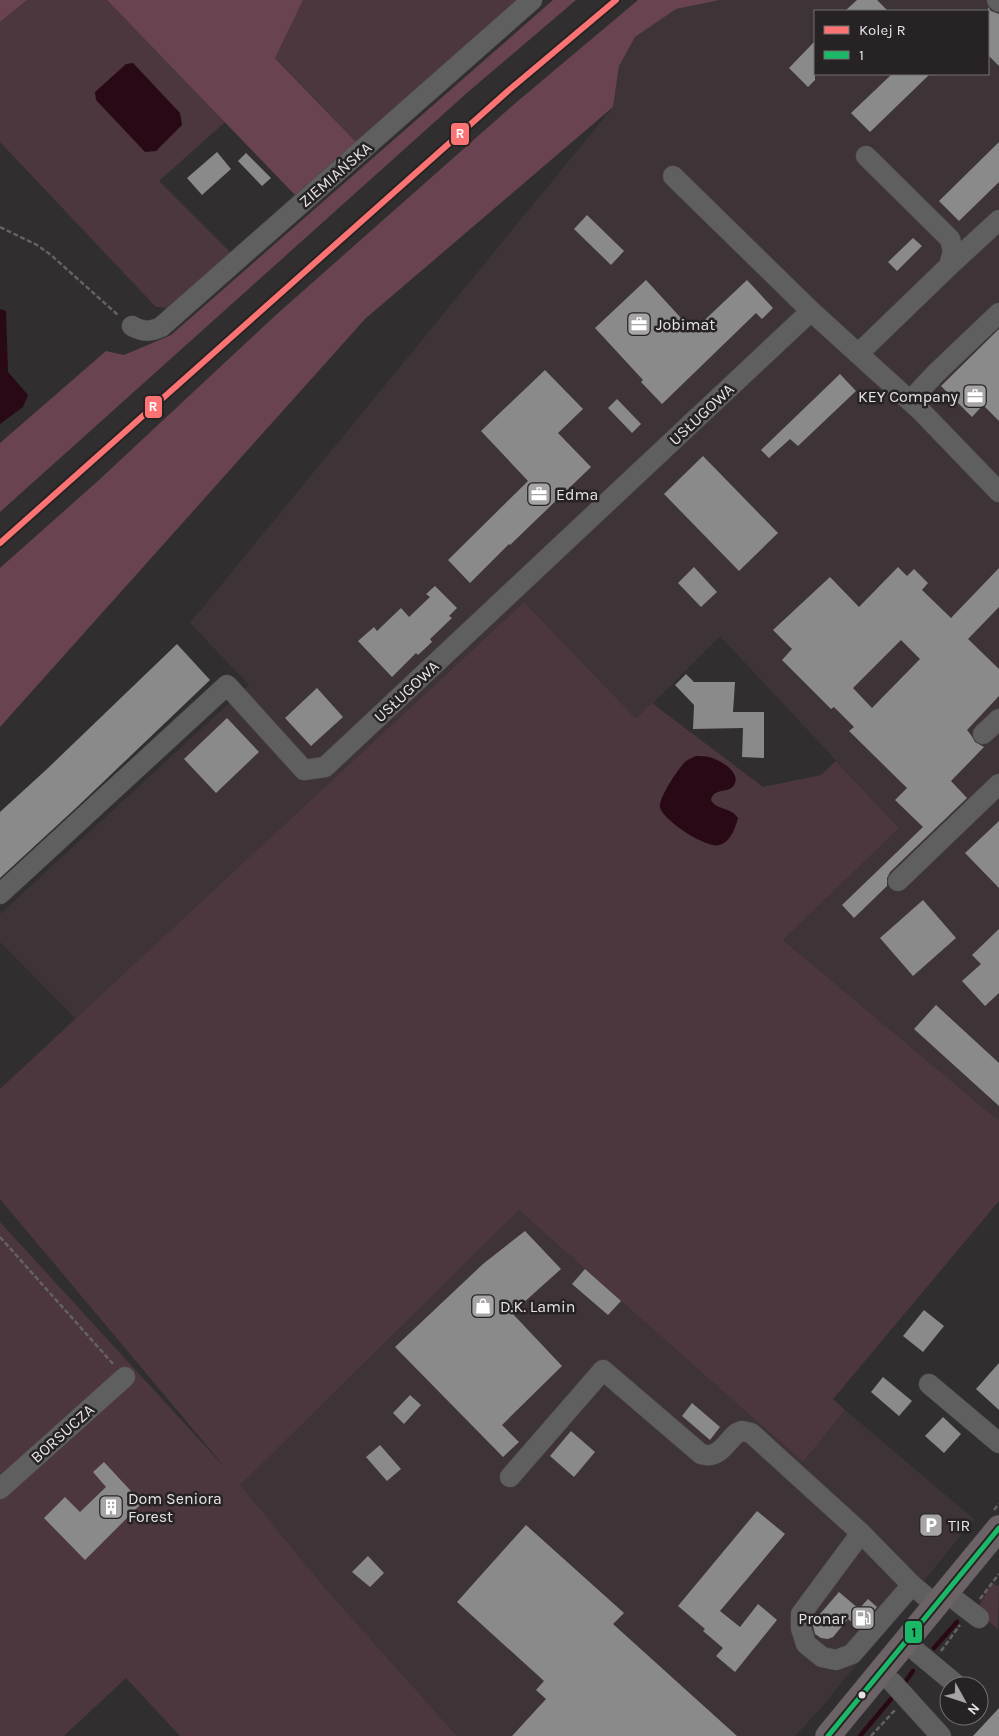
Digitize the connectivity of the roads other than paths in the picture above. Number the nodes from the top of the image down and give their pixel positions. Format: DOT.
graph roads {
  1 [pos="532,0"];
  2 [pos="866,156"];
  3 [pos="673,176"];
  4 [pos="999,220"];
  5 [pos="949,266"];
  6 [pos="811,310"];
  7 [pos="999,313"];
  8 [pos="132,326"];
  9 [pos="858,354"];
  10 [pos="910,402"];
  11 [pos="999,492"];
  12 [pos="999,719"];
  13 [pos="983,734"];
  14 [pos="999,784"];
  15 [pos="898,881"];
  16 [pos="0,894"];
  17 [pos="125,1377"];
  18 [pos="929,1384"];
  19 [pos="999,1443"];
  20 [pos="510,1477"];
  21 [pos="0,1489"];
  22 [pos="999,1528"];
  23 [pos="860,1533"];
  24 [pos="987,1559"];
  25 [pos="912,1585"];
  26 [pos="949,1605"];
  27 [pos="979,1618"];
  28 [pos="922,1656"];
  29 [pos="946,1676"];
  30 [pos="939,1683"];
  31 [pos="885,1690"];
  32 [pos="828,1736"];
  33 [pos="847,1736"];
  34 [pos="941,1736"];
  1 -- 8 [label="street, ZIEMIAŃSKA"];
  2 -- 5 [label="street"];
  3 -- 6 [label="street"];
  4 -- 5 [label="street"];
  5 -- 9 [label="street"];
  6 -- 9 [label="street"];
  6 -- 16 [label="street, USŁUGOWA"];
  7 -- 10 [label="street"];
  9 -- 10 [label="street"];
  10 -- 11 [label="street"];
  12 -- 13 [label="street"];
  14 -- 15 [label="street"];
  17 -- 21 [label="street, BORSUCZA"];
  18 -- 19 [label="street"];
  20 -- 23 [label="street"];
  22 -- 24 [label="main road"];
  23 -- 25 [label="street"];
  23 -- 25 [label="street"];
  24 -- 26 [label="main road"];
  25 -- 26 [label="street"];
  26 -- 27 [label="street"];
  26 -- 28 [label="main road"];
  26 -- 31 [label="main road"];
  26 -- 32 [label="main road"];
  28 -- 29 [label="street"];
  28 -- 30 [label="street"];
  28 -- 31 [label="main road"];
  31 -- 33 [label="main road"];
  31 -- 34 [label="street"];
}
